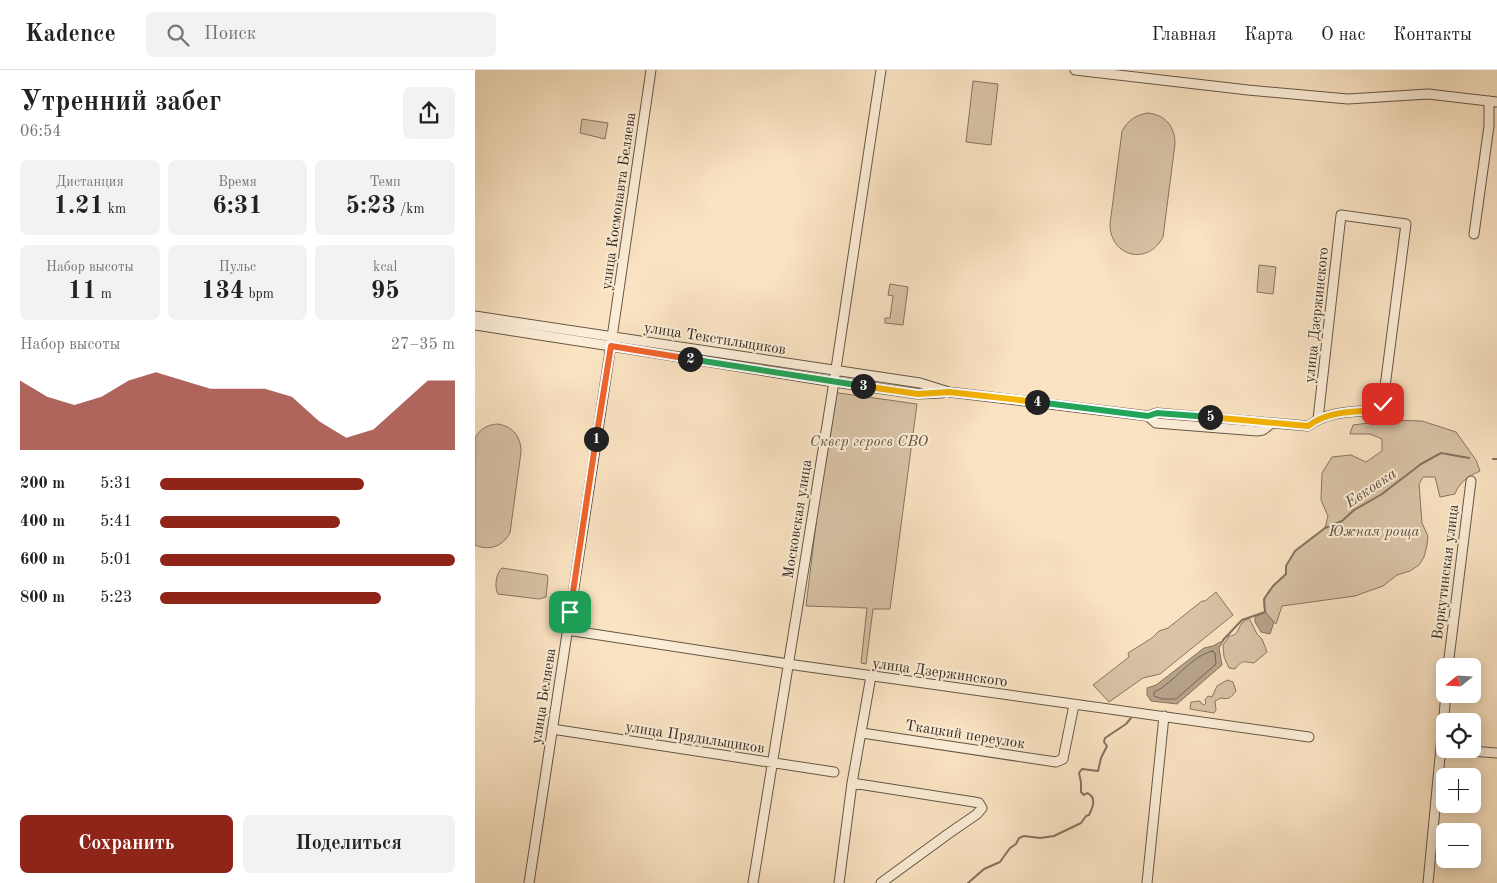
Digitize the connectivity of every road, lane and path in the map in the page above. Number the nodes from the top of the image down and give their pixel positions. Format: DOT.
graph roads {
  1 [pos="651,70"];
  2 [pos="881,70"];
  3 [pos="1075,70"];
  4 [pos="1493,102"];
  5 [pos="1341,216"];
  6 [pos="1475,234"];
  7 [pos="475,316"];
  8 [pos="475,325"];
  9 [pos="611,341"];
  10 [pos="835,371"];
  11 [pos="834,382"];
  12 [pos="920,384"];
  13 [pos="949,392"];
  14 [pos="918,394"];
  15 [pos="1318,418"];
  16 [pos="1471,481"];
  17 [pos="567,630"];
  18 [pos="1449,658"];
  19 [pos="788,664"];
  20 [pos="871,676"];
  21 [pos="1074,705"];
  22 [pos="1164,716"];
  23 [pos="551,729"];
  24 [pos="862,733"];
  25 [pos="1309,737"];
  26 [pos="1481,752"];
  27 [pos="1497,753"];
  28 [pos="1443,758"];
  29 [pos="771,763"];
  30 [pos="834,772"];
  31 [pos="852,783"];
  32 [pos="529,883"];
  33 [pos="753,883"];
  34 [pos="839,883"];
  35 [pos="881,883"];
  36 [pos="1147,883"];
  37 [pos="1427,883"];
  1 -- 9 [label="street, улица Космонавта Беляева"];
  2 -- 10 [label="street, Московская улица"];
  3 -- 4 [label="street"];
  4 -- 6 [label="street"];
  5 -- 15 [label="street, улица Дзержинского"];
  5 -- 15 [label="street, улица Текстильщиков"];
  7 -- 9 [label="street, улица Текстильщиков"];
  8 -- 9 [label="street, улица Текстильщиков"];
  9 -- 10 [label="street, улица Текстильщиков"];
  9 -- 11 [label="street, улица Текстильщиков"];
  9 -- 17 [label="street, улица Беляева"];
  10 -- 11 [label="street, Московская улица"];
  10 -- 12 [label="street, улица Текстильщиков"];
  11 -- 14 [label="street, улица Текстильщиков"];
  11 -- 19 [label="street, Московская улица"];
  12 -- 13 [label="street, улица Текстильщиков"];
  12 -- 14 [label="street"];
  13 -- 14 [label="street, улица Текстильщиков"];
  13 -- 15 [label="street, улица Текстильщиков"];
  16 -- 18 [label="street, Воркутинская улица"];
  17 -- 19 [label="street, улица Дзержинского"];
  17 -- 23 [label="street, улица Беляева"];
  19 -- 20 [label="street, улица Дзержинского"];
  19 -- 29 [label="street, Московская улица"];
  20 -- 21 [label="street, улица Дзержинского"];
  20 -- 24 [label="street"];
  21 -- 22 [label="street, улица Дзержинского"];
  21 -- 24 [label="street, Ткацкий переулок"];
  22 -- 25 [label="street, улица Дзержинского"];
  22 -- 36 [label="street"];
  23 -- 29 [label="street, улица Прядильщиков"];
  23 -- 32 [label="street, улица Беляева"];
  24 -- 31 [label="street"];
  26 -- 27 [label="street"];
  28 -- 37 [label="street"];
  29 -- 30 [label="street, улица Прядильщиков"];
  29 -- 33 [label="street, Московская улица"];
  31 -- 34 [label="street"];
  31 -- 35 [label="street"];
}
